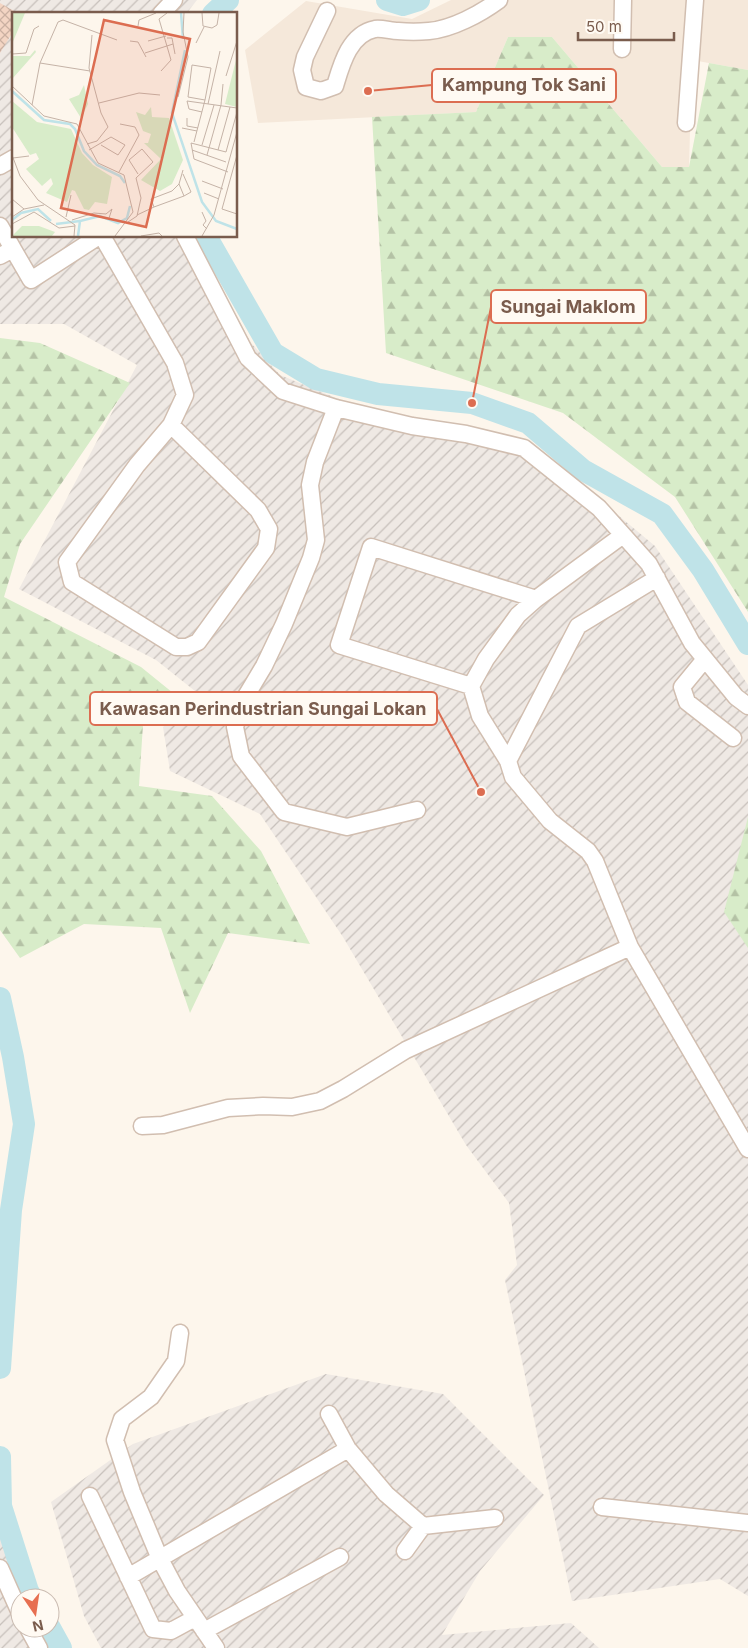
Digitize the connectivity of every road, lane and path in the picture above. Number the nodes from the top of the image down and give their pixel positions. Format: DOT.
graph roads {
  1 [pos="176,0"];
  2 [pos="499,0"];
  3 [pos="623,0"];
  4 [pos="695,0"];
  5 [pos="327,11"];
  6 [pos="163,12"];
  7 [pos="172,12"];
  8 [pos="622,49"];
  9 [pos="686,123"];
  10 [pos="12,159"];
  11 [pos="0,166"];
  12 [pos="0,226"];
  13 [pos="98,238"];
  14 [pos="102,238"];
  15 [pos="186,238"];
  16 [pos="6,253"];
  17 [pos="336,408"];
  18 [pos="171,426"];
  19 [pos="623,535"];
  20 [pos="657,578"];
  21 [pos="536,599"];
  22 [pos="705,659"];
  23 [pos="471,686"];
  24 [pos="748,706"];
  25 [pos="732,738"];
  26 [pos="508,761"];
  27 [pos="417,810"];
  28 [pos="630,947"];
  29 [pos="142,1126"];
  30 [pos="748,1149"];
  31 [pos="180,1333"];
  32 [pos="328,1414"];
  33 [pos="348,1449"];
  34 [pos="90,1496"];
  35 [pos="602,1507"];
  36 [pos="495,1518"];
  37 [pos="748,1522"];
  38 [pos="423,1526"];
  39 [pos="405,1552"];
  40 [pos="340,1558"];
  41 [pos="160,1559"];
  42 [pos="0,1568"];
  43 [pos="128,1577"];
  44 [pos="10,1590"];
  45 [pos="200,1624"];
  46 [pos="216,1648"];
  1 -- 6 [label="street"];
  1 -- 7 [label="street"];
  2 -- 5 [label="street"];
  3 -- 8 [label="street"];
  4 -- 9 [label="street"];
  10 -- 11 [label="street"];
  12 -- 16 [label="street"];
  13 -- 16 [label="street"];
  14 -- 18 [label="street"];
  15 -- 17 [label="street"];
  17 -- 19 [label="street"];
  17 -- 27 [label="street"];
  18 -- 18 [label="street"];
  19 -- 20 [label="street"];
  19 -- 21 [label="street"];
  20 -- 22 [label="street"];
  20 -- 26 [label="street"];
  21 -- 23 [label="street"];
  21 -- 23 [label="street"];
  22 -- 24 [label="street"];
  22 -- 25 [label="street"];
  23 -- 26 [label="street"];
  26 -- 28 [label="street"];
  28 -- 29 [label="street"];
  28 -- 30 [label="street"];
  31 -- 41 [label="street"];
  32 -- 33 [label="street"];
  33 -- 38 [label="street"];
  33 -- 41 [label="street"];
  34 -- 43 [label="street"];
  35 -- 37 [label="street"];
  36 -- 38 [label="street"];
  38 -- 39 [label="street"];
  40 -- 45 [label="street"];
  41 -- 43 [label="street"];
  41 -- 45 [label="street"];
  42 -- 44 [label="street"];
  43 -- 45 [label="street"];
  45 -- 46 [label="street"];
}
